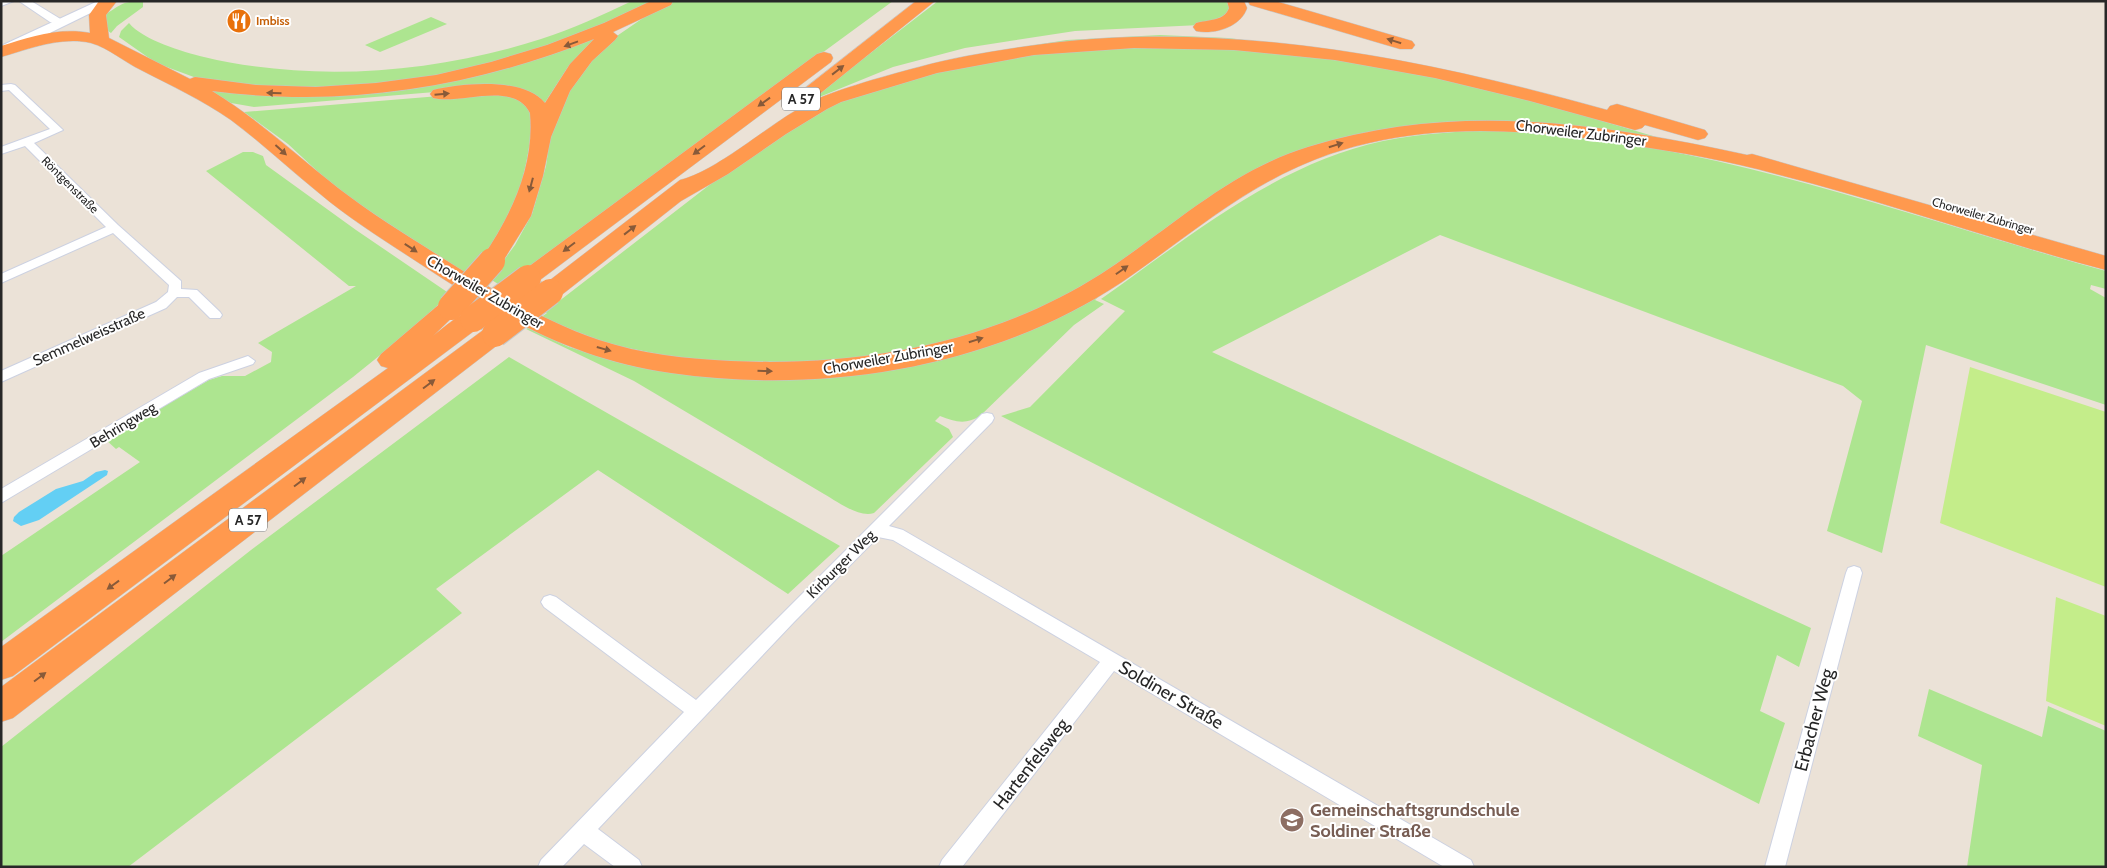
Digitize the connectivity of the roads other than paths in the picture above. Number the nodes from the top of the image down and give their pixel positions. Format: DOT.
graph roads {
  1 [pos="9,1"];
  2 [pos="24,1"];
  3 [pos="109,1"];
  4 [pos="665,1"];
  5 [pos="902,1"];
  6 [pos="927,1"];
  7 [pos="1235,1"];
  8 [pos="1256,1"];
  9 [pos="1,4"];
  10 [pos="632,19"];
  11 [pos="62,23"];
  12 [pos="1149,31"];
  13 [pos="93,39"];
  14 [pos="1,52"];
  15 [pos="180,80"];
  16 [pos="1,88"];
  17 [pos="220,104"];
  18 [pos="28,142"];
  19 [pos="1,151"];
  20 [pos="538,154"];
  21 [pos="1770,166"];
  22 [pos="675,196"];
  23 [pos="114,228"];
  24 [pos="2106,251"];
  25 [pos="2106,263"];
  26 [pos="1,279"];
  27 [pos="174,293"];
  28 [pos="215,315"];
  29 [pos="473,320"];
  30 [pos="248,361"];
  31 [pos="1,377"];
  32 [pos="987,418"];
  33 [pos="1,496"];
  34 [pos="876,530"];
  35 [pos="1854,574"];
  36 [pos="550,602"];
  37 [pos="1112,660"];
  38 [pos="1,666"];
  39 [pos="1,707"];
  40 [pos="698,712"];
  41 [pos="582,830"];
  42 [pos="548,867"];
  43 [pos="632,867"];
  44 [pos="949,867"];
  45 [pos="1464,867"];
  46 [pos="1776,867"];
  1 -- 9 [label="street"];
  2 -- 11 [label="street"];
  3 -- 11 [label="street"];
  3 -- 13 [label="highway"];
  4 -- 10 [label="highway, Chorweiler Zubringer"];
  5 -- 29 [label="highway, A 57, one-way, bridge"];
  22 -- 6 [label="highway, A 57, one-way"];
  7 -- 12 [label="highway"];
  24 -- 8 [label="highway, Chorweiler Zubringer, one-way"];
  10 -- 15 [label="highway, Chorweiler Zubringer, one-way"];
  10 -- 20 [label="highway"];
  11 -- 13 [label="highway, Chorweiler Zubringer"];
  11 -- 14 [label="street"];
  12 -- 21 [label="highway, Chorweiler Zubringer"];
  12 -- 22 [label="highway"];
  13 -- 14 [label="highway"];
  13 -- 15 [label="highway, Chorweiler Zubringer"];
  15 -- 17 [label="highway, Chorweiler Zubringer"];
  16 -- 18 [label="street"];
  17 -- 20 [label="highway, one-way"];
  17 -- 21 [label="highway, Chorweiler Zubringer, one-way"];
  18 -- 19 [label="street"];
  18 -- 23 [label="street, Röntgenstraße"];
  20 -- 29 [label="highway, one-way, bridge"];
  21 -- 25 [label="highway, Chorweiler Zubringer"];
  29 -- 22 [label="highway, A 57, one-way, bridge"];
  23 -- 26 [label="street"];
  23 -- 27 [label="street"];
  27 -- 28 [label="street"];
  27 -- 31 [label="street, Semmelweisstraße"];
  29 -- 38 [label="highway, A 57, one-way"];
  39 -- 29 [label="highway, A 57, one-way"];
  30 -- 33 [label="street, Behringweg"];
  32 -- 34 [label="street, Kirburger Weg"];
  34 -- 37 [label="street, Soldiner Straße"];
  34 -- 40 [label="street, Kirburger Weg"];
  35 -- 46 [label="street, Erbacher Weg"];
  36 -- 40 [label="street"];
  37 -- 44 [label="street, Hartenfelsweg"];
  37 -- 45 [label="street, Soldiner Straße"];
  40 -- 41 [label="street, Kirburger Weg"];
  41 -- 42 [label="street, Kirburger Weg"];
  41 -- 43 [label="street"];
}
